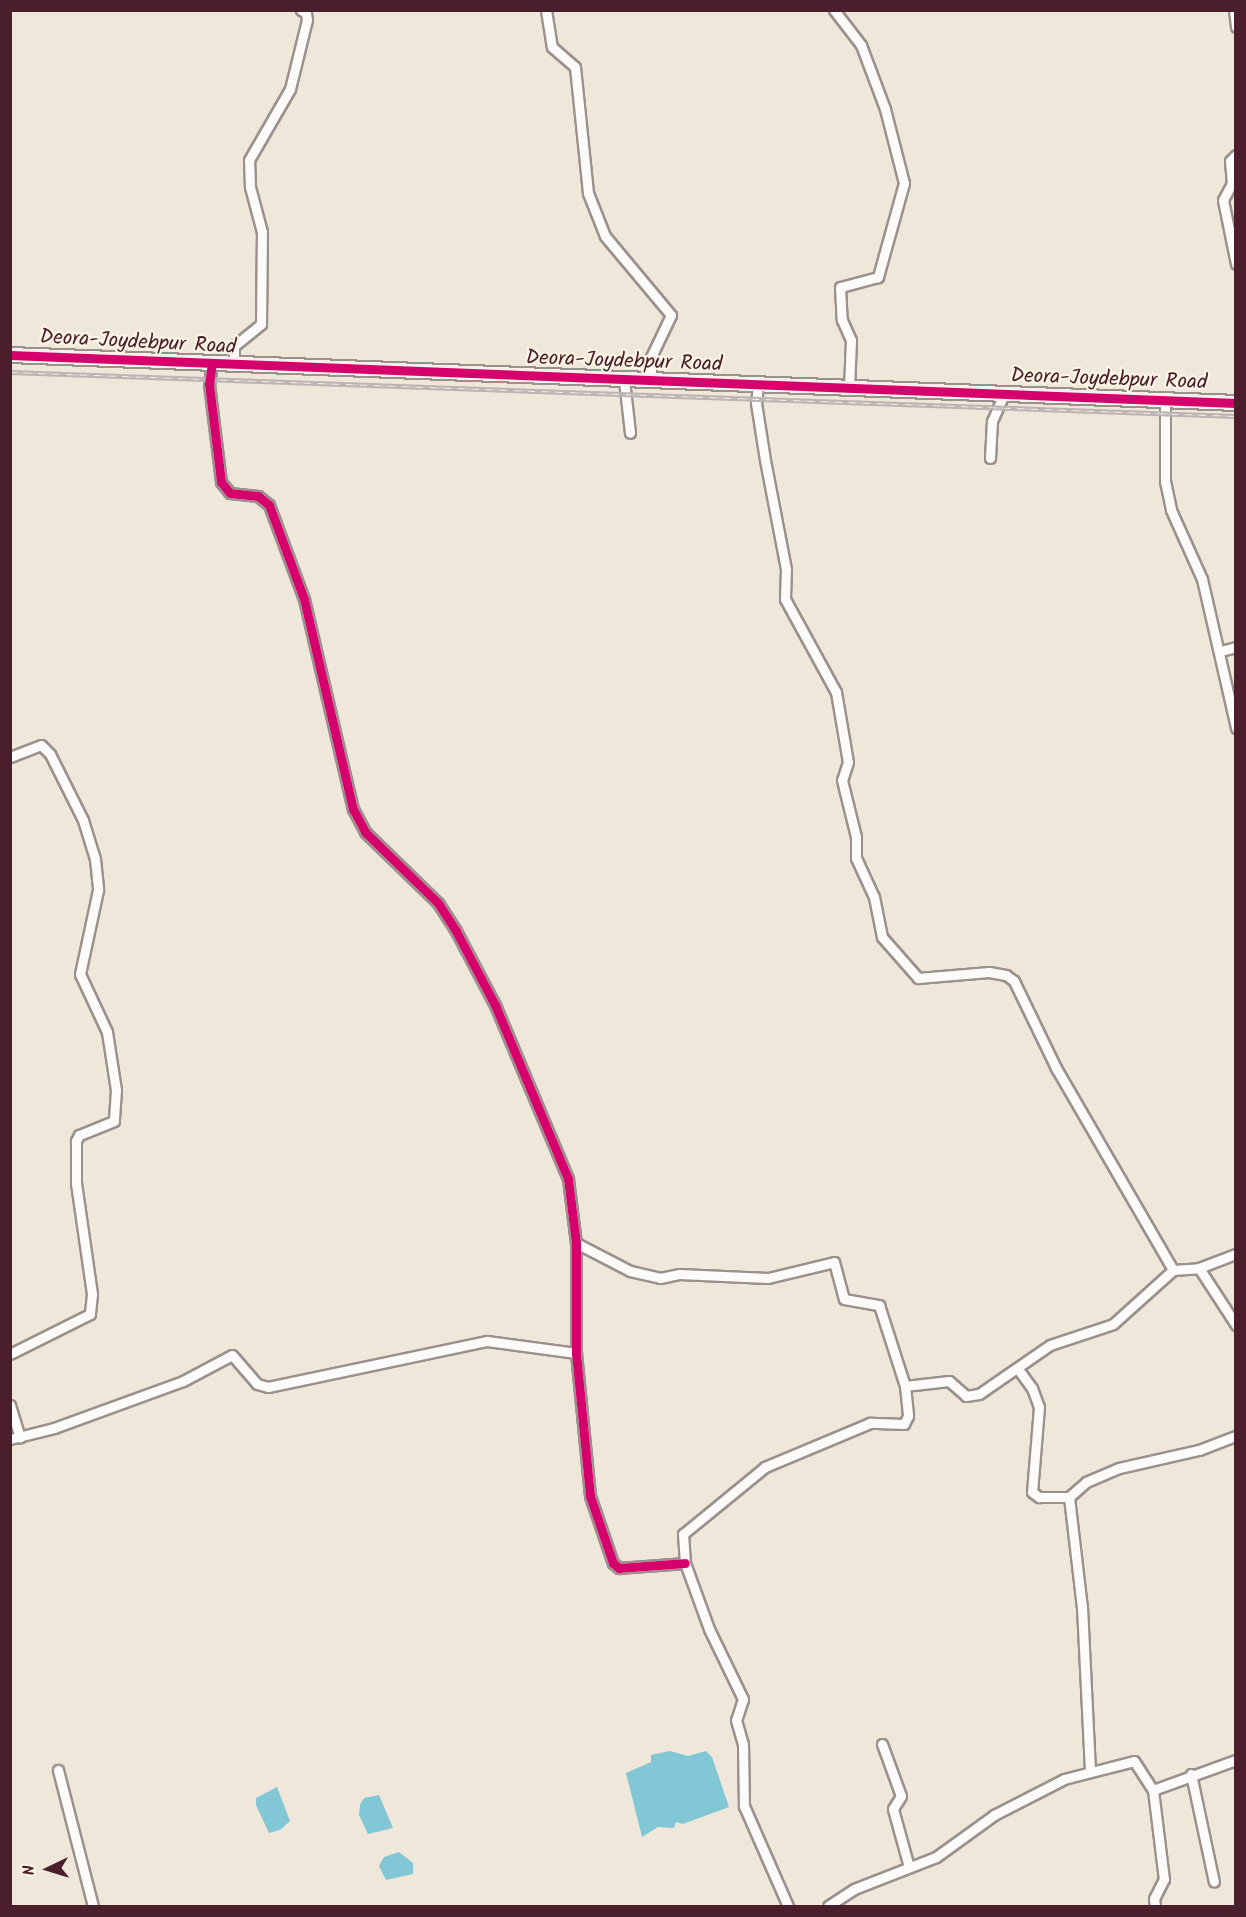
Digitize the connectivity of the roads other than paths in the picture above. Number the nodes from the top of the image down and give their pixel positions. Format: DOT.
graph roads {
  1 [pos="301,10"];
  2 [pos="546,10"];
  3 [pos="834,10"];
  4 [pos="1234,10"];
  5 [pos="1236,27"];
  6 [pos="1236,155"];
  7 [pos="1234,245"];
  8 [pos="1236,264"];
  9 [pos="10,355"];
  10 [pos="212,363"];
  11 [pos="234,365"];
  12 [pos="624,380"];
  13 [pos="651,381"];
  14 [pos="758,385"];
  15 [pos="849,388"];
  16 [pos="1004,394"];
  17 [pos="1165,400"];
  18 [pos="1236,403"];
  19 [pos="630,433"];
  20 [pos="990,458"];
  21 [pos="1236,647"];
  22 [pos="1221,651"];
  23 [pos="1236,728"];
  24 [pos="10,757"];
  25 [pos="576,1243"];
  26 [pos="1236,1254"];
  27 [pos="1199,1268"];
  28 [pos="1173,1270"];
  29 [pos="1236,1325"];
  30 [pos="576,1353"];
  31 [pos="10,1354"];
  32 [pos="1018,1369"];
  33 [pos="905,1386"];
  34 [pos="10,1405"];
  35 [pos="1236,1436"];
  36 [pos="15,1438"];
  37 [pos="1069,1497"];
  38 [pos="685,1563"];
  39 [pos="882,1744"];
  40 [pos="1236,1760"];
  41 [pos="58,1770"];
  42 [pos="1090,1771"];
  43 [pos="1191,1774"];
  44 [pos="1153,1790"];
  45 [pos="909,1868"];
  46 [pos="1214,1882"];
  47 [pos="93,1906"];
  48 [pos="788,1906"];
  49 [pos="828,1906"];
  50 [pos="1155,1906"];
  1 -- 11 [label="street"];
  2 -- 13 [label="street"];
  3 -- 15 [label="street"];
  4 -- 5 [label="street"];
  6 -- 7 [label="street"];
  7 -- 8 [label="street"];
  9 -- 10 [label="street, Deora-Joydebpur Road"];
  10 -- 11 [label="street, Deora-Joydebpur Road"];
  10 -- 25 [label="street"];
  11 -- 12 [label="street, Deora-Joydebpur Road"];
  12 -- 13 [label="street, Deora-Joydebpur Road"];
  12 -- 19 [label="street"];
  13 -- 14 [label="street, Deora-Joydebpur Road"];
  14 -- 15 [label="street, Deora-Joydebpur Road"];
  14 -- 28 [label="street"];
  15 -- 16 [label="street, Deora-Joydebpur Road"];
  16 -- 17 [label="street, Deora-Joydebpur Road"];
  16 -- 20 [label="street"];
  17 -- 18 [label="street, Deora-Joydebpur Road"];
  17 -- 22 [label="street"];
  21 -- 22 [label="street"];
  22 -- 23 [label="street"];
  24 -- 31 [label="street"];
  25 -- 30 [label="street"];
  25 -- 33 [label="street"];
  26 -- 27 [label="street"];
  27 -- 28 [label="street"];
  27 -- 29 [label="street"];
  28 -- 32 [label="street"];
  30 -- 36 [label="street"];
  30 -- 38 [label="street"];
  32 -- 33 [label="street"];
  32 -- 37 [label="street"];
  33 -- 38 [label="street"];
  34 -- 36 [label="street"];
  35 -- 37 [label="street"];
  37 -- 42 [label="street"];
  38 -- 48 [label="street"];
  39 -- 45 [label="street"];
  40 -- 43 [label="street"];
  41 -- 47 [label="street"];
  42 -- 44 [label="street"];
  42 -- 45 [label="street"];
  43 -- 44 [label="street"];
  43 -- 46 [label="street"];
  44 -- 50 [label="street"];
  45 -- 49 [label="street"];
}
